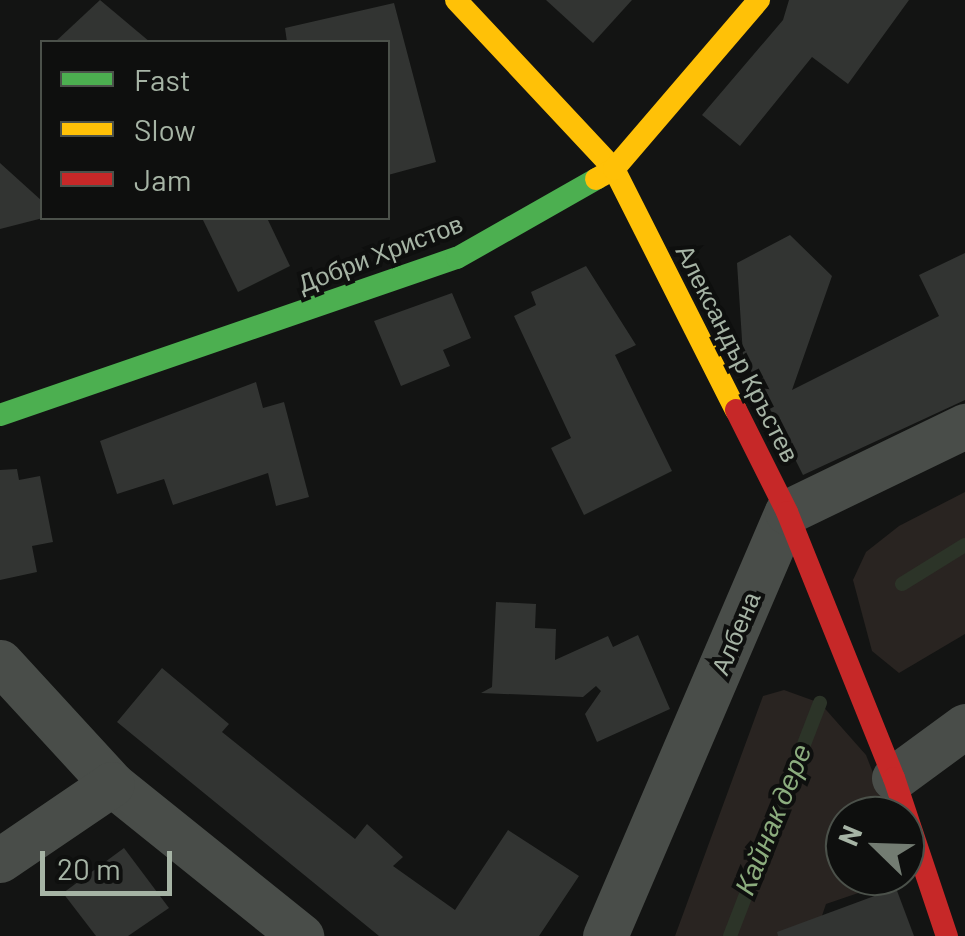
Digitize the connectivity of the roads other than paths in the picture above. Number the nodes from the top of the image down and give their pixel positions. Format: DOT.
graph roads {
  1 [pos="456,0"];
  2 [pos="759,0"];
  3 [pos="614,169"];
  4 [pos="0,416"];
  5 [pos="965,426"];
  6 [pos="787,512"];
  7 [pos="0,662"];
  8 [pos="965,726"];
  9 [pos="894,778"];
  10 [pos="112,784"];
  11 [pos="0,860"];
  12 [pos="301,936"];
  13 [pos="605,936"];
  14 [pos="947,936"];
  1 -- 3 [label="street, Александър Кръстев"];
  2 -- 3 [label="street, Добри Христов"];
  3 -- 4 [label="street, Добри Христов"];
  3 -- 6 [label="street, Александър Кръстев"];
  5 -- 6 [label="street"];
  6 -- 9 [label="street, Александър Кръстев"];
  6 -- 13 [label="street, Албена"];
  7 -- 10 [label="street"];
  8 -- 9 [label="street"];
  9 -- 14 [label="street, Александър Кръстев"];
  10 -- 11 [label="street"];
  10 -- 12 [label="street"];
}
